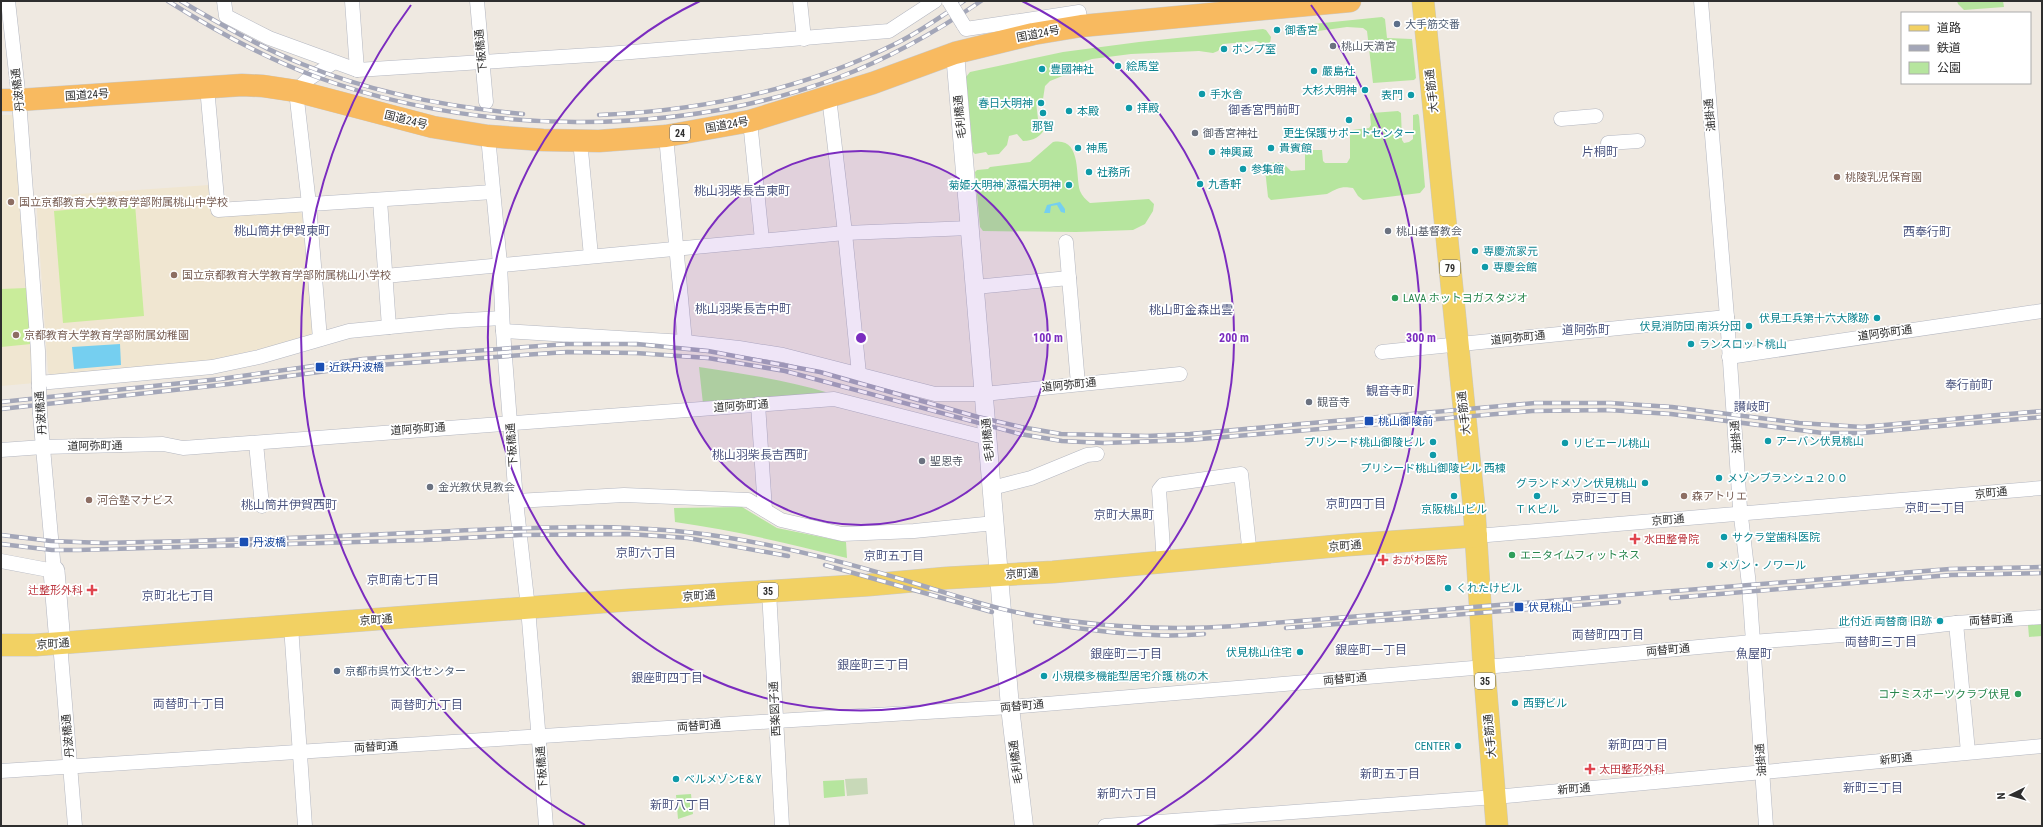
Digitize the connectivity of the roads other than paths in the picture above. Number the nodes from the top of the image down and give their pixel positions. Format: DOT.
graph roads {
  1 [pos="8,1"];
  2 [pos="224,1"];
  3 [pos="352,1"];
  4 [pos="477,1"];
  5 [pos="800,1"];
  6 [pos="935,1"];
  7 [pos="949,1"];
  8 [pos="1350,1"];
  9 [pos="1423,1"];
  10 [pos="1701,1"];
  11 [pos="1081,26"];
  12 [pos="804,39"];
  13 [pos="955,53"];
  14 [pos="333,62"];
  15 [pos="482,63"];
  16 [pos="357,70"];
  17 [pos="207,87"];
  18 [pos="296,91"];
  19 [pos="829,97"];
  20 [pos="10,100"];
  21 [pos="486,102"];
  22 [pos="1596,116"];
  23 [pos="1561,119"];
  24 [pos="750,122"];
  25 [pos="488,136"];
  26 [pos="666,136"];
  27 [pos="580,140"];
  28 [pos="1638,141"];
  29 [pos="1608,143"];
  30 [pos="493,192"];
  31 [pos="380,200"];
  32 [pos="309,204"];
  33 [pos="970,228"];
  34 [pos="845,233"];
  35 [pos="762,240"];
  36 [pos="1066,242"];
  37 [pos="677,248"];
  38 [pos="591,256"];
  39 [pos="500,264"];
  40 [pos="385,276"];
  41 [pos="1069,278"];
  42 [pos="975,287"];
  43 [pos="2042,311"];
  44 [pos="1727,317"];
  45 [pos="502,324"];
  46 [pos="389,327"];
  47 [pos="320,339"];
  48 [pos="684,342"];
  49 [pos="1457,344"];
  50 [pos="1382,352"];
  51 [pos="1729,357"];
  52 [pos="859,374"];
  53 [pos="1180,374"];
  54 [pos="1078,384"];
  55 [pos="39,385"];
  56 [pos="984,394"];
  57 [pos="758,404"];
  58 [pos="511,424"];
  59 [pos="988,438"];
  60 [pos="256,443"];
  61 [pos="43,447"];
  62 [pos="1,450"];
  63 [pos="1097,454"];
  64 [pos="992,488"];
  65 [pos="2042,488"];
  66 [pos="516,501"];
  67 [pos="262,506"];
  68 [pos="765,510"];
  69 [pos="1741,514"];
  70 [pos="995,523"];
  71 [pos="1476,536"];
  72 [pos="1250,555"];
  73 [pos="1,561"];
  74 [pos="1164,563"];
  75 [pos="54,571"];
  76 [pos="999,575"];
  77 [pos="769,591"];
  78 [pos="528,608"];
  79 [pos="2042,617"];
  80 [pos="1956,623"];
  81 [pos="291,626"];
  82 [pos="1752,642"];
  83 [pos="60,643"];
  84 [pos="1,645"];
  85 [pos="1484,667"];
  86 [pos="1010,708"];
  87 [pos="776,721"];
  88 [pos="540,737"];
  89 [pos="2042,746"];
  90 [pos="300,751"];
  91 [pos="1968,752"];
  92 [pos="71,766"];
  93 [pos="1,771"];
  94 [pos="1762,772"];
  95 [pos="1495,796"];
  96 [pos="75,826"];
  97 [pos="305,826"];
  98 [pos="546,826"];
  99 [pos="782,826"];
  100 [pos="1024,826"];
  101 [pos="1105,826"];
  102 [pos="1498,826"];
  103 [pos="1766,826"];
  1 -- 20 [label="street, 丹波橋通"];
  2 -- 14 [label="street"];
  3 -- 16 [label="street"];
  4 -- 15 [label="street, 下板橋通"];
  5 -- 12 [label="street"];
  6 -- 12 [label="street"];
  7 -- 11 [label="street, bridge"];
  8 -- 11 [label="highway, 国道24号 / 24"];
  9 -- 49 [label="main road, 大手筋通 / 79"];
  10 -- 44 [label="street, 油掛通"];
  11 -- 13 [label="highway, 国道24号 / 24"];
  12 -- 15 [label="street"];
  13 -- 19 [label="highway, 国道24号 / 24"];
  13 -- 33 [label="street, 毛利橋通"];
  14 -- 16 [label="street"];
  14 -- 18 [label="street"];
  15 -- 16 [label="street"];
  15 -- 21 [label="street, 下板橋通"];
  17 -- 18 [label="highway, 国道24号 / 24"];
  17 -- 20 [label="highway, 国道24号 / 24"];
  17 -- 32 [label="street"];
  18 -- 25 [label="highway, 国道24号 / 24"];
  18 -- 32 [label="street"];
  19 -- 24 [label="highway, 国道24号 / 24"];
  19 -- 34 [label="street"];
  20 -- 55 [label="street, 丹波橋通"];
  22 -- 23 [label="street"];
  24 -- 26 [label="highway, 国道24号 / 24"];
  24 -- 35 [label="street"];
  25 -- 27 [label="highway, 国道24号 / 24"];
  25 -- 30 [label="street, 下板橋通"];
  26 -- 27 [label="highway, 国道24号 / 24"];
  26 -- 37 [label="street"];
  27 -- 38 [label="street"];
  28 -- 29 [label="street"];
  30 -- 31 [label="street"];
  30 -- 39 [label="street, 下板橋通"];
  31 -- 32 [label="street"];
  31 -- 40 [label="street"];
  32 -- 47 [label="street"];
  33 -- 34 [label="street"];
  33 -- 42 [label="street, 毛利橋通"];
  34 -- 35 [label="street"];
  34 -- 52 [label="street"];
  35 -- 37 [label="street"];
  36 -- 41 [label="street"];
  37 -- 38 [label="street"];
  37 -- 48 [label="street"];
  38 -- 39 [label="street"];
  39 -- 40 [label="street"];
  39 -- 45 [label="street, 下板橋通"];
  40 -- 46 [label="street"];
  41 -- 42 [label="street"];
  41 -- 54 [label="street"];
  42 -- 56 [label="street, 毛利橋通"];
  43 -- 51 [label="street, 道阿弥町通"];
  44 -- 49 [label="street, 道阿弥町通"];
  44 -- 51 [label="street, 油掛通"];
  45 -- 46 [label="street, 道阿弥町通"];
  45 -- 48 [label="street, 道阿弥町通"];
  45 -- 58 [label="street, 下板橋通"];
  46 -- 47 [label="street, 道阿弥町通"];
  47 -- 55 [label="street, 道阿弥町通"];
  48 -- 52 [label="street, 道阿弥町通"];
  49 -- 50 [label="street, 道阿弥町通"];
  49 -- 71 [label="main road, 大手筋通 / 79"];
  51 -- 69 [label="street, 油掛通"];
  52 -- 56 [label="street, 道阿弥町通"];
  53 -- 54 [label="street, 道阿弥町通"];
  54 -- 56 [label="street, 道阿弥町通"];
  55 -- 61 [label="street, 丹波橋通, bridge"];
  56 -- 59 [label="street, 毛利橋通"];
  57 -- 58 [label="street, 道阿弥町通"];
  57 -- 59 [label="street, 道阿弥町通"];
  57 -- 68 [label="street"];
  58 -- 60 [label="street, 道阿弥町通"];
  58 -- 66 [label="street, 下板橋通"];
  59 -- 64 [label="street, 毛利橋通"];
  60 -- 61 [label="street, 道阿弥町通"];
  60 -- 67 [label="street"];
  61 -- 62 [label="street, 道阿弥町通"];
  61 -- 75 [label="street, 丹波橋通"];
  63 -- 64 [label="street"];
  64 -- 70 [label="street, 毛利橋通"];
  65 -- 69 [label="street, 京町通"];
  66 -- 68 [label="street"];
  66 -- 78 [label="street, 下板橋通"];
  68 -- 70 [label="street"];
  69 -- 71 [label="street, 京町通"];
  69 -- 82 [label="street, 油掛通"];
  70 -- 76 [label="street, 毛利橋通"];
  71 -- 72 [label="main road, 京町通 / 35"];
  71 -- 85 [label="main road, 大手筋通 / 35"];
  72 -- 74 [label="main road, 京町通 / 35"];
  72 -- 74 [label="street"];
  73 -- 75 [label="street"];
  74 -- 76 [label="main road, 京町通 / 35"];
  75 -- 83 [label="main road, 丹波橋通"];
  76 -- 77 [label="main road, 京町通 / 35"];
  76 -- 86 [label="street, 毛利橋通"];
  77 -- 78 [label="main road, 京町通 / 35"];
  77 -- 87 [label="street, 西楽図子通"];
  78 -- 81 [label="main road, 京町通 / 35"];
  78 -- 88 [label="street, 下板橋通"];
  79 -- 80 [label="street, 両替町通"];
  80 -- 82 [label="street, 両替町通"];
  80 -- 91 [label="street"];
  81 -- 83 [label="main road, 京町通 / 35"];
  81 -- 90 [label="street"];
  82 -- 85 [label="street, 両替町通"];
  82 -- 94 [label="street, 油掛通"];
  83 -- 84 [label="main road, 京町通 / 35"];
  83 -- 92 [label="street, 丹波橋通"];
  85 -- 86 [label="street, 両替町通"];
  85 -- 95 [label="main road, 大手筋通 / 35"];
  86 -- 87 [label="street, 両替町通"];
  86 -- 100 [label="street, 毛利橋通"];
  87 -- 88 [label="street, 両替町通"];
  87 -- 99 [label="street, 西楽図子通"];
  88 -- 90 [label="street, 両替町通"];
  88 -- 98 [label="street, 下板橋通"];
  89 -- 91 [label="street, 新町通"];
  90 -- 92 [label="street, 両替町通"];
  90 -- 97 [label="street"];
  91 -- 94 [label="street, 新町通"];
  92 -- 93 [label="street, 両替町通"];
  92 -- 96 [label="street, 丹波橋通"];
  94 -- 95 [label="street, 新町通"];
  94 -- 103 [label="street, 油掛通"];
  95 -- 101 [label="street, 新町通"];
  95 -- 102 [label="main road, 大手筋通 / 35"];
}
